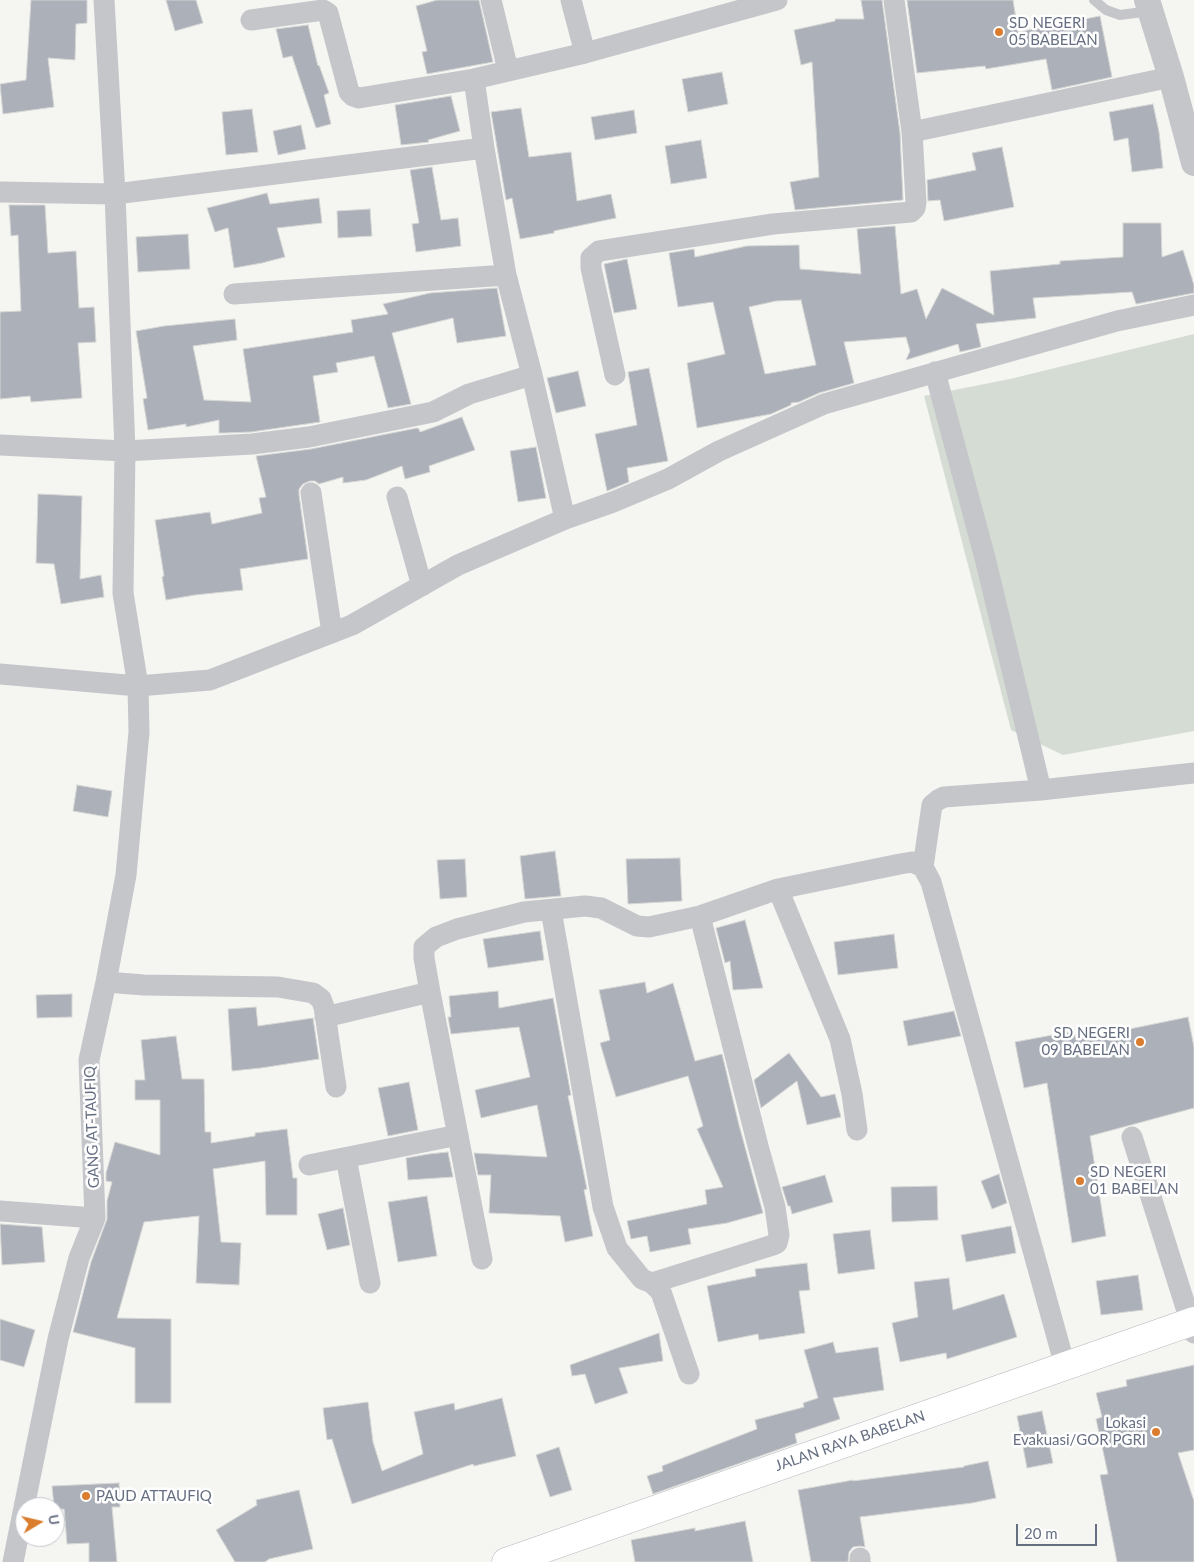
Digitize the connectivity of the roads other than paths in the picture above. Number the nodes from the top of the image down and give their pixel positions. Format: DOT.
graph roads {
  1 [pos="104,0"];
  2 [pos="491,0"];
  3 [pos="571,0"];
  4 [pos="777,0"];
  5 [pos="894,0"];
  6 [pos="1094,0"];
  7 [pos="1149,5"];
  8 [pos="251,20"];
  9 [pos="584,53"];
  10 [pos="508,70"];
  11 [pos="1170,77"];
  12 [pos="474,79"];
  13 [pos="912,132"];
  14 [pos="484,148"];
  15 [pos="1194,163"];
  16 [pos="0,192"];
  17 [pos="115,194"];
  18 [pos="506,275"];
  19 [pos="234,294"];
  20 [pos="1194,305"];
  21 [pos="935,372"];
  22 [pos="532,375"];
  23 [pos="615,375"];
  24 [pos="0,445"];
  25 [pos="125,451"];
  26 [pos="311,494"];
  27 [pos="396,497"];
  28 [pos="565,519"];
  29 [pos="422,586"];
  30 [pos="332,634"];
  31 [pos="0,674"];
  32 [pos="138,686"];
  33 [pos="1194,773"];
  34 [pos="1041,790"];
  35 [pos="922,867"];
  36 [pos="778,889"];
  37 [pos="551,910"];
  38 [pos="700,916"];
  39 [pos="106,982"];
  40 [pos="430,992"];
  41 [pos="325,1017"];
  42 [pos="336,1087"];
  43 [pos="857,1130"];
  44 [pos="458,1134"];
  45 [pos="1132,1137"];
  46 [pos="346,1158"];
  47 [pos="309,1165"];
  48 [pos="0,1212"];
  49 [pos="95,1218"];
  50 [pos="482,1259"];
  51 [pos="370,1284"];
  52 [pos="652,1284"];
  53 [pos="1193,1325"];
  54 [pos="1065,1366"];
  55 [pos="689,1374"];
  56 [pos="10,1523"];
  57 [pos="13,1562"];
  58 [pos="506,1562"];
  1 -- 17 [label="street, GANG AT-TAUFIQ"];
  2 -- 10 [label="street"];
  3 -- 9 [label="street"];
  4 -- 9 [label="street"];
  5 -- 13 [label="street"];
  6 -- 7 [label="lane"];
  7 -- 11 [label="street"];
  8 -- 12 [label="street"];
  9 -- 10 [label="street"];
  10 -- 12 [label="street"];
  11 -- 13 [label="street"];
  11 -- 15 [label="street"];
  12 -- 14 [label="street"];
  13 -- 23 [label="street"];
  14 -- 17 [label="street"];
  14 -- 18 [label="street"];
  16 -- 17 [label="street"];
  17 -- 25 [label="street, GANG AT-TAUFIQ"];
  18 -- 19 [label="street"];
  18 -- 22 [label="street"];
  20 -- 21 [label="street"];
  21 -- 28 [label="street"];
  21 -- 34 [label="street"];
  22 -- 25 [label="street"];
  22 -- 28 [label="street"];
  24 -- 25 [label="street"];
  25 -- 32 [label="street, GANG AT-TAUFIQ"];
  26 -- 30 [label="street"];
  27 -- 29 [label="street"];
  28 -- 29 [label="street"];
  29 -- 30 [label="street"];
  30 -- 32 [label="street"];
  31 -- 32 [label="street"];
  32 -- 39 [label="street, GANG AT-TAUFIQ"];
  33 -- 34 [label="street"];
  34 -- 35 [label="street"];
  35 -- 36 [label="street"];
  35 -- 54 [label="street"];
  36 -- 38 [label="street"];
  36 -- 43 [label="street"];
  37 -- 38 [label="street"];
  37 -- 40 [label="street"];
  37 -- 52 [label="street"];
  38 -- 52 [label="street"];
  39 -- 41 [label="street"];
  39 -- 49 [label="street, GANG AT-TAUFIQ"];
  40 -- 41 [label="street"];
  40 -- 44 [label="street"];
  41 -- 42 [label="street"];
  44 -- 46 [label="street"];
  44 -- 50 [label="street"];
  45 -- 53 [label="street"];
  46 -- 47 [label="street"];
  46 -- 51 [label="street"];
  48 -- 49 [label="street"];
  49 -- 56 [label="street, GANG AT-TAUFIQ"];
  52 -- 55 [label="street"];
  53 -- 54 [label="main road, JALAN RAYA BABELAN"];
  54 -- 58 [label="main road, JALAN RAYA BABELAN"];
  56 -- 57 [label="street, GANG AT-TAUFIQ"];
}
